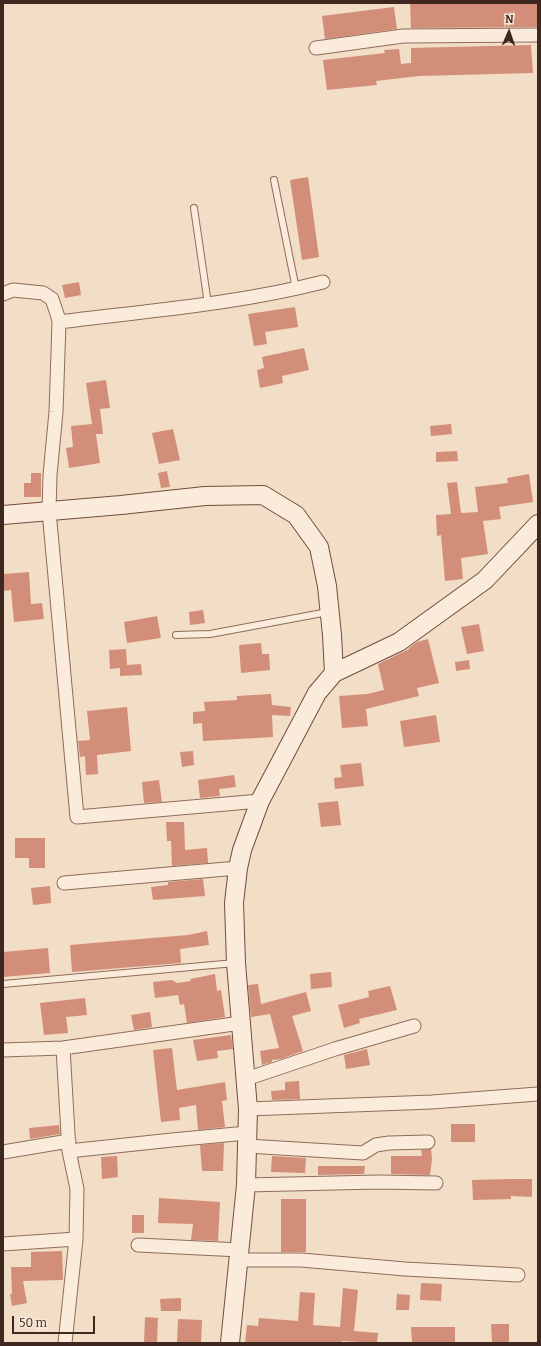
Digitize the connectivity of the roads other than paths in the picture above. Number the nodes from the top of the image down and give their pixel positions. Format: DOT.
graph roads {
  1 [pos="538,35"];
  2 [pos="316,48"];
  3 [pos="274,180"];
  4 [pos="194,208"];
  5 [pos="323,282"];
  6 [pos="296,289"];
  7 [pos="3,294"];
  8 [pos="208,304"];
  9 [pos="59,322"];
  10 [pos="49,511"];
  11 [pos="3,515"];
  12 [pos="538,524"];
  13 [pos="330,612"];
  14 [pos="176,635"];
  15 [pos="334,673"];
  16 [pos="260,801"];
  17 [pos="238,868"];
  18 [pos="64,884"];
  19 [pos="236,963"];
  20 [pos="3,984"];
  21 [pos="241,1023"];
  22 [pos="414,1026"];
  23 [pos="63,1048"];
  24 [pos="3,1050"];
  25 [pos="246,1079"];
  26 [pos="538,1094"];
  27 [pos="248,1109"];
  28 [pos="247,1140"];
  29 [pos="428,1142"];
  30 [pos="69,1146"];
  31 [pos="3,1152"];
  32 [pos="436,1183"];
  33 [pos="246,1185"];
  34 [pos="76,1239"];
  35 [pos="3,1244"];
  36 [pos="138,1245"];
  37 [pos="239,1255"];
  38 [pos="518,1275"];
  39 [pos="65,1343"];
  40 [pos="230,1343"];
  1 -- 2 [label="street"];
  3 -- 6 [label="lane"];
  4 -- 8 [label="lane"];
  5 -- 6 [label="street"];
  6 -- 8 [label="street"];
  7 -- 9 [label="street"];
  8 -- 9 [label="street"];
  9 -- 10 [label="street"];
  10 -- 11 [label="street"];
  10 -- 13 [label="street"];
  10 -- 16 [label="street"];
  12 -- 15 [label="street"];
  13 -- 14 [label="lane"];
  13 -- 15 [label="street"];
  15 -- 16 [label="street"];
  16 -- 17 [label="street"];
  17 -- 18 [label="street"];
  17 -- 19 [label="street"];
  19 -- 20 [label="lane"];
  19 -- 21 [label="street"];
  21 -- 23 [label="street"];
  21 -- 25 [label="street"];
  22 -- 25 [label="street"];
  23 -- 24 [label="street"];
  23 -- 30 [label="street"];
  25 -- 27 [label="street"];
  26 -- 27 [label="street"];
  27 -- 28 [label="street"];
  28 -- 29 [label="street"];
  28 -- 30 [label="street"];
  28 -- 33 [label="street"];
  30 -- 31 [label="street"];
  30 -- 34 [label="street"];
  32 -- 33 [label="street"];
  33 -- 37 [label="street"];
  34 -- 35 [label="street"];
  34 -- 39 [label="street"];
  36 -- 37 [label="street"];
  37 -- 38 [label="street"];
  37 -- 40 [label="street"];
}
